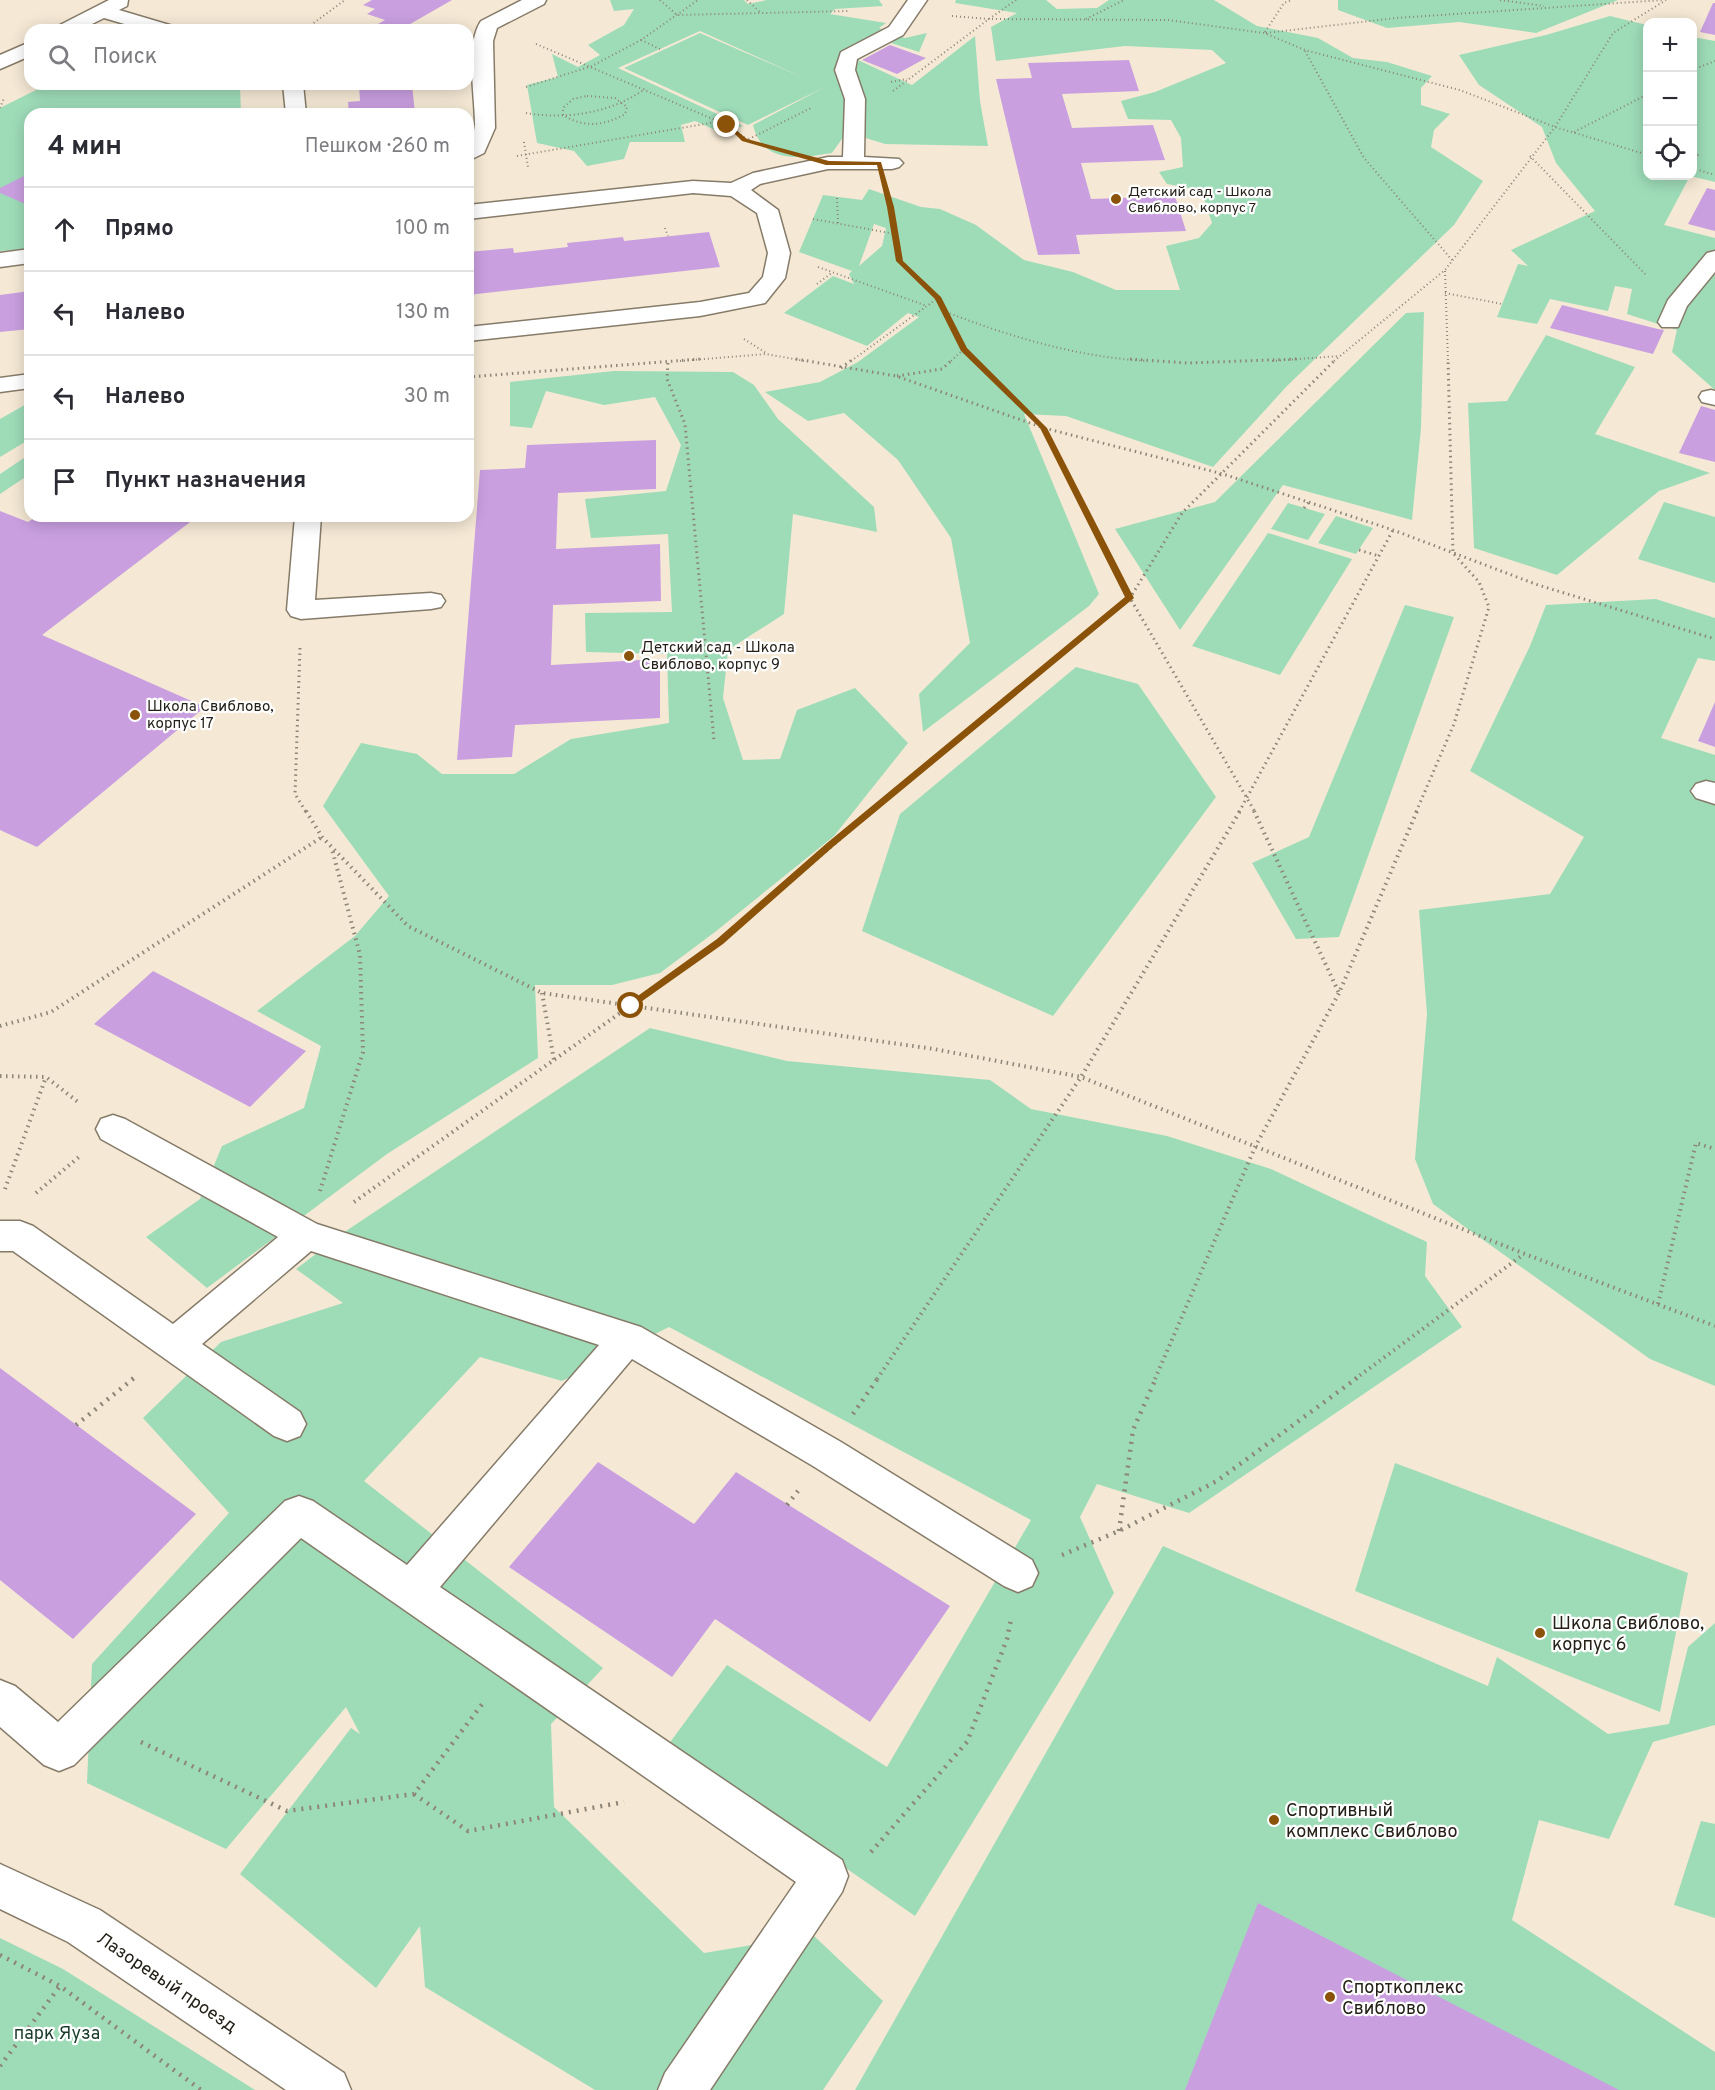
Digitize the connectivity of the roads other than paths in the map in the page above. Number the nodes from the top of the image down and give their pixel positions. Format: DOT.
graph roads {
  1 [pos="124,0"];
  2 [pos="537,0"];
  3 [pos="914,6"];
  4 [pos="102,11"];
  5 [pos="77,24"];
  6 [pos="146,24"];
  7 [pos="24,51"];
  8 [pos="0,63"];
  9 [pos="294,90"];
  10 [pos="296,108"];
  11 [pos="474,151"];
  12 [pos="853,163"];
  13 [pos="886,163"];
  14 [pos="735,190"];
  15 [pos="474,211"];
  16 [pos="24,257"];
  17 [pos="1715,258"];
  18 [pos="0,260"];
  19 [pos="1673,313"];
  20 [pos="474,333"];
  21 [pos="24,382"];
  22 [pos="0,385"];
  23 [pos="308,522"];
  24 [pos="431,602"];
  25 [pos="113,1129"];
  26 [pos="306,1235"];
  27 [pos="0,1236"];
  28 [pos="628,1338"];
  29 [pos="174,1345"];
  30 [pos="287,1424"];
  31 [pos="1018,1573"];
  32 [pos="410,1592"];
  33 [pos="0,1700"];
  34 [pos="0,1886"];
  35 [pos="327,2090"];
  36 [pos="682,2090"];
  1 -- 4 [label="street"];
  2 -- 11 [label="street"];
  3 -- 12 [label="street"];
  4 -- 5 [label="street"];
  4 -- 6 [label="street"];
  7 -- 8 [label="street"];
  9 -- 10 [label="street"];
  12 -- 13 [label="street"];
  12 -- 14 [label="street"];
  14 -- 15 [label="street"];
  14 -- 20 [label="street"];
  16 -- 18 [label="street"];
  17 -- 19 [label="street"];
  21 -- 22 [label="street"];
  23 -- 24 [label="street"];
  25 -- 26 [label="street"];
  26 -- 28 [label="street"];
  26 -- 29 [label="street"];
  27 -- 29 [label="street"];
  28 -- 31 [label="street"];
  28 -- 32 [label="street"];
  29 -- 30 [label="street"];
  32 -- 33 [label="street"];
  32 -- 36 [label="street"];
  34 -- 35 [label="street, Лазоревый проезд"];
}
